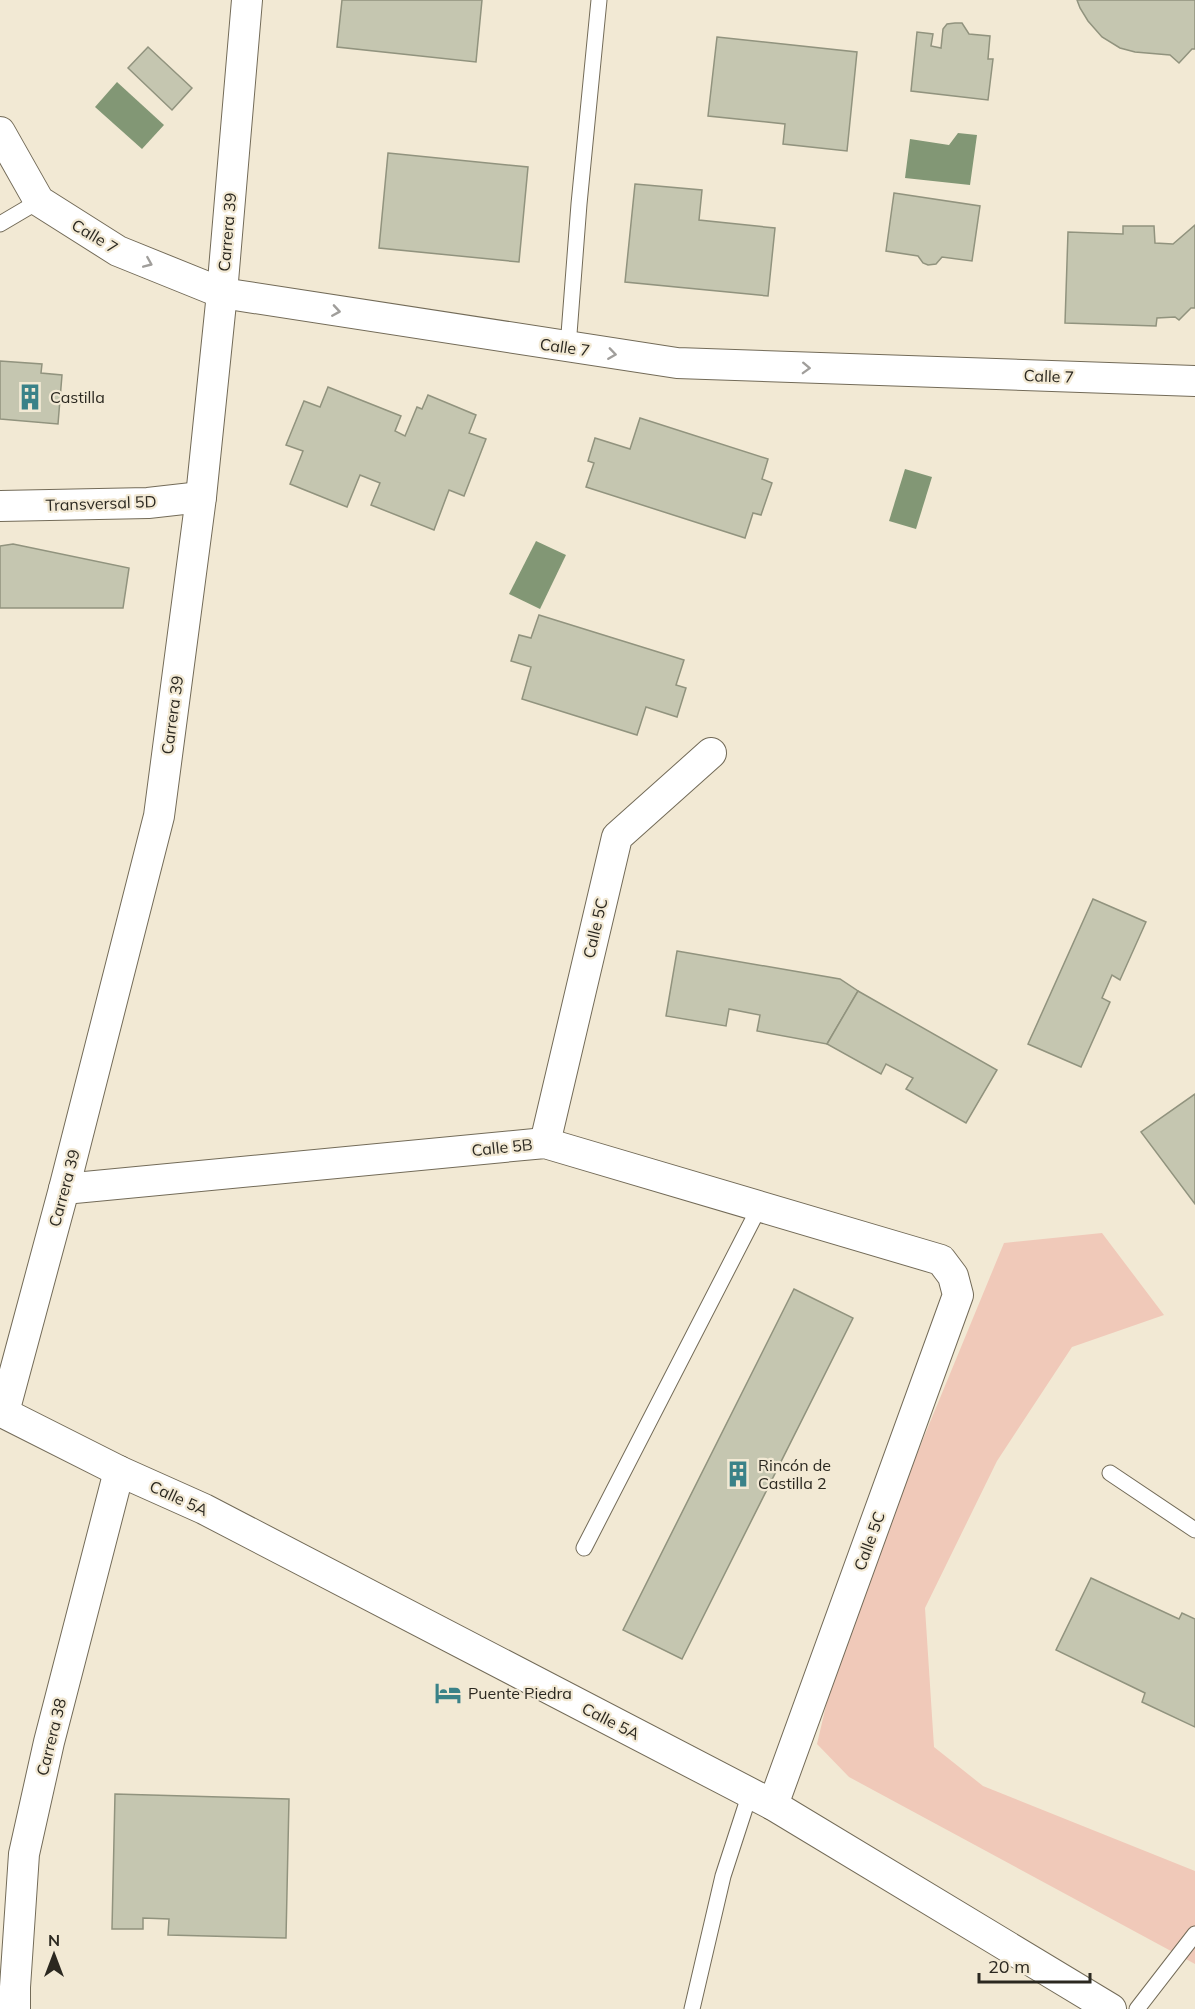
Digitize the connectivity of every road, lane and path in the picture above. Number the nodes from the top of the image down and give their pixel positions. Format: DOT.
graph roads {
  1 [pos="247,0"];
  2 [pos="599,0"];
  3 [pos="0,132"];
  4 [pos="39,201"];
  5 [pos="0,224"];
  6 [pos="222,293"];
  7 [pos="568,347"];
  8 [pos="1195,381"];
  9 [pos="201,497"];
  10 [pos="0,506"];
  11 [pos="711,753"];
  12 [pos="545,1143"];
  13 [pos="64,1189"];
  14 [pos="760,1206"];
  15 [pos="953,1276"];
  16 [pos="2,1412"];
  17 [pos="119,1471"];
  18 [pos="1110,1473"];
  19 [pos="1195,1530"];
  20 [pos="585,1548"];
  21 [pos="762,1799"];
  22 [pos="1195,1934"];
  23 [pos="15,2009"];
  24 [pos="692,2009"];
  25 [pos="1111,2009"];
  26 [pos="1137,2009"];
  1 -- 6 [label="street, Carrera 39"];
  2 -- 7 [label="lane"];
  3 -- 4 [label="street, Calle 7"];
  4 -- 5 [label="lane"];
  4 -- 6 [label="street, Calle 7, one-way"];
  6 -- 7 [label="street, Calle 7, one-way"];
  6 -- 9 [label="street, Carrera 39"];
  7 -- 8 [label="street, Calle 7, one-way"];
  9 -- 10 [label="street, Transversal 5D"];
  9 -- 13 [label="street, Carrera 39"];
  11 -- 12 [label="street, Calle 5C"];
  12 -- 13 [label="street, Calle 5B"];
  12 -- 14 [label="street, Calle 5B"];
  13 -- 16 [label="street, Carrera 39"];
  14 -- 15 [label="street, Calle 5B"];
  14 -- 20 [label="lane"];
  15 -- 21 [label="street, Calle 5C"];
  16 -- 17 [label="street, Calle 5A"];
  17 -- 21 [label="street, Calle 5A"];
  17 -- 23 [label="street, Carrera 38"];
  18 -- 19 [label="lane"];
  21 -- 24 [label="lane"];
  21 -- 25 [label="street, Calle 5A"];
  22 -- 26 [label="lane"];
}
